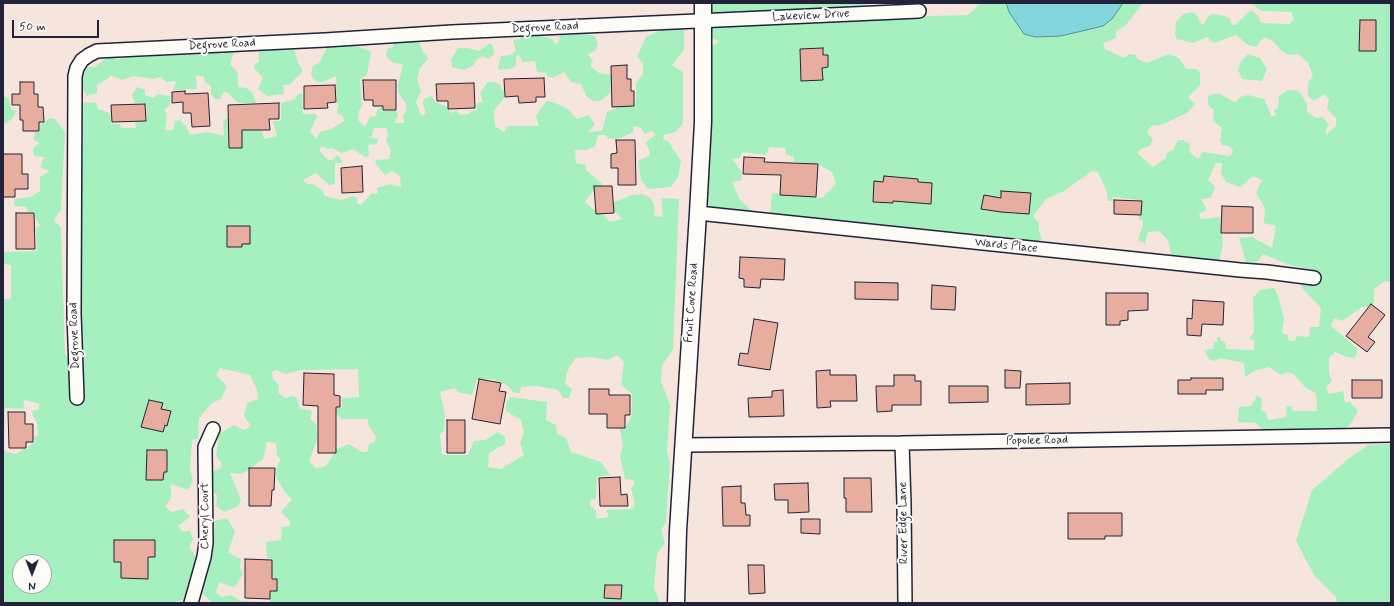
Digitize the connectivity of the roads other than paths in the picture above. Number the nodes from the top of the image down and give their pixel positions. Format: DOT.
graph roads {
  1 [pos="703,3"];
  2 [pos="919,11"];
  3 [pos="703,20"];
  4 [pos="698,213"];
  5 [pos="1314,278"];
  6 [pos="77,398"];
  7 [pos="213,429"];
  8 [pos="1391,435"];
  9 [pos="902,443"];
  10 [pos="684,445"];
  11 [pos="192,603"];
  12 [pos="676,603"];
  13 [pos="905,603"];
  1 -- 3 [label="street, Fruit Cove Road"];
  2 -- 3 [label="street, Lakeview Drive"];
  3 -- 4 [label="street, Fruit Cove Road"];
  3 -- 6 [label="street, Degrove Road"];
  4 -- 5 [label="street, Wards Place"];
  4 -- 10 [label="street, Fruit Cove Road"];
  7 -- 11 [label="street, Cheryl Court"];
  8 -- 9 [label="street, Popolee Road"];
  9 -- 10 [label="street, Popolee Road"];
  9 -- 13 [label="street, River Edge Lane"];
  10 -- 12 [label="street, Fruit Cove Road"];
}
